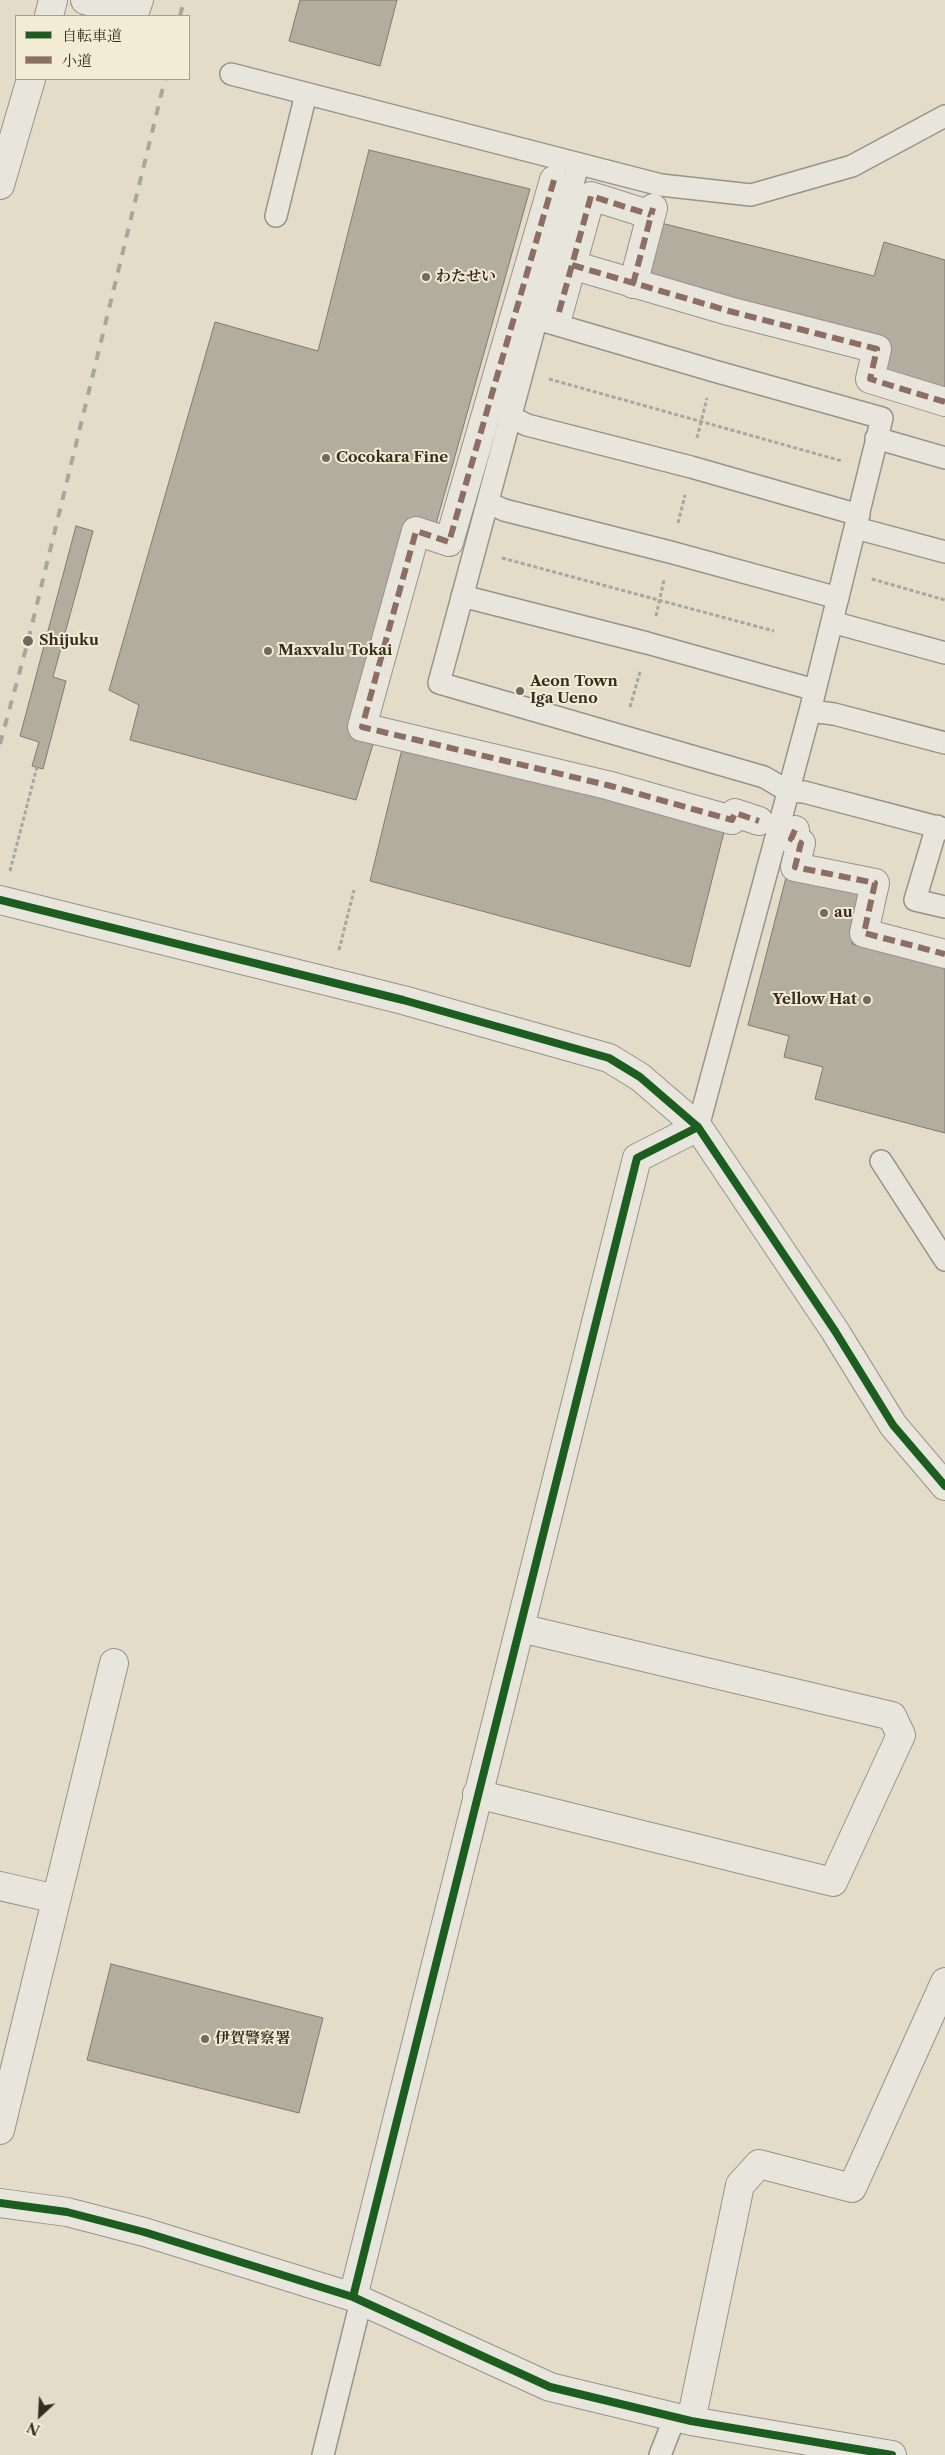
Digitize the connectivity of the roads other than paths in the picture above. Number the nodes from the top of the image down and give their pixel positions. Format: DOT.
graph roads {
  1 [pos="53,0"];
  2 [pos="85,0"];
  3 [pos="139,0"];
  4 [pos="49,15"];
  5 [pos="231,74"];
  6 [pos="31,80"];
  7 [pos="306,94"];
  8 [pos="945,116"];
  9 [pos="578,165"];
  10 [pos="554,180"];
  11 [pos="0,185"];
  12 [pos="276,216"];
  13 [pos="572,265"];
  14 [pos="633,284"];
  15 [pos="548,315"];
  16 [pos="945,402"];
  17 [pos="511,417"];
  18 [pos="876,438"];
  19 [pos="945,458"];
  20 [pos="489,503"];
  21 [pos="857,522"];
  22 [pos="945,552"];
  23 [pos="462,596"];
  24 [pos="838,598"];
  25 [pos="832,622"];
  26 [pos="945,653"];
  27 [pos="813,700"];
  28 [pos="945,742"];
  29 [pos="788,790"];
  30 [pos="759,821"];
  31 [pos="941,828"];
  32 [pos="795,830"];
  33 [pos="1,900"];
  34 [pos="945,907"];
  35 [pos="945,954"];
  36 [pos="698,1127"];
  37 [pos="881,1161"];
  38 [pos="945,1260"];
  39 [pos="945,1486"];
  40 [pos="520,1628"];
  41 [pos="114,1663"];
  42 [pos="477,1794"];
  43 [pos="0,1886"];
  44 [pos="56,1899"];
  45 [pos="945,1982"];
  46 [pos="0,2130"];
  47 [pos="0,2203"];
  48 [pos="357,2299"];
  49 [pos="683,2419"];
  50 [pos="323,2455"];
  51 [pos="660,2455"];
  52 [pos="892,2455"];
  1 -- 4 [label="street"];
  2 -- 3 [label="street"];
  5 -- 7 [label="lane"];
  6 -- 11 [label="street"];
  7 -- 9 [label="lane"];
  7 -- 12 [label="lane"];
  8 -- 9 [label="lane"];
  9 -- 15 [label="lane"];
  10 -- 30 [label="street"];
  13 -- 14 [label="street"];
  13 -- 14 [label="street"];
  13 -- 15 [label="street"];
  14 -- 16 [label="street"];
  15 -- 17 [label="lane"];
  15 -- 18 [label="lane"];
  17 -- 20 [label="lane"];
  17 -- 21 [label="lane"];
  18 -- 19 [label="lane"];
  18 -- 21 [label="lane"];
  20 -- 23 [label="lane"];
  20 -- 24 [label="lane"];
  21 -- 22 [label="lane"];
  21 -- 24 [label="lane"];
  23 -- 27 [label="lane"];
  23 -- 29 [label="lane"];
  24 -- 25 [label="lane"];
  25 -- 26 [label="lane"];
  25 -- 27 [label="lane"];
  27 -- 28 [label="lane"];
  27 -- 29 [label="lane"];
  29 -- 31 [label="lane"];
  29 -- 36 [label="lane"];
  31 -- 34 [label="lane"];
  32 -- 35 [label="street"];
  33 -- 36 [label="street"];
  36 -- 39 [label="street"];
  36 -- 40 [label="street"];
  37 -- 38 [label="lane"];
  40 -- 42 [label="street"];
  40 -- 42 [label="street"];
  41 -- 44 [label="street"];
  42 -- 48 [label="street"];
  43 -- 44 [label="street"];
  44 -- 46 [label="street"];
  45 -- 49 [label="street"];
  47 -- 48 [label="street"];
  48 -- 49 [label="street"];
  48 -- 50 [label="lane"];
  49 -- 51 [label="lane"];
  49 -- 52 [label="street"];
}
